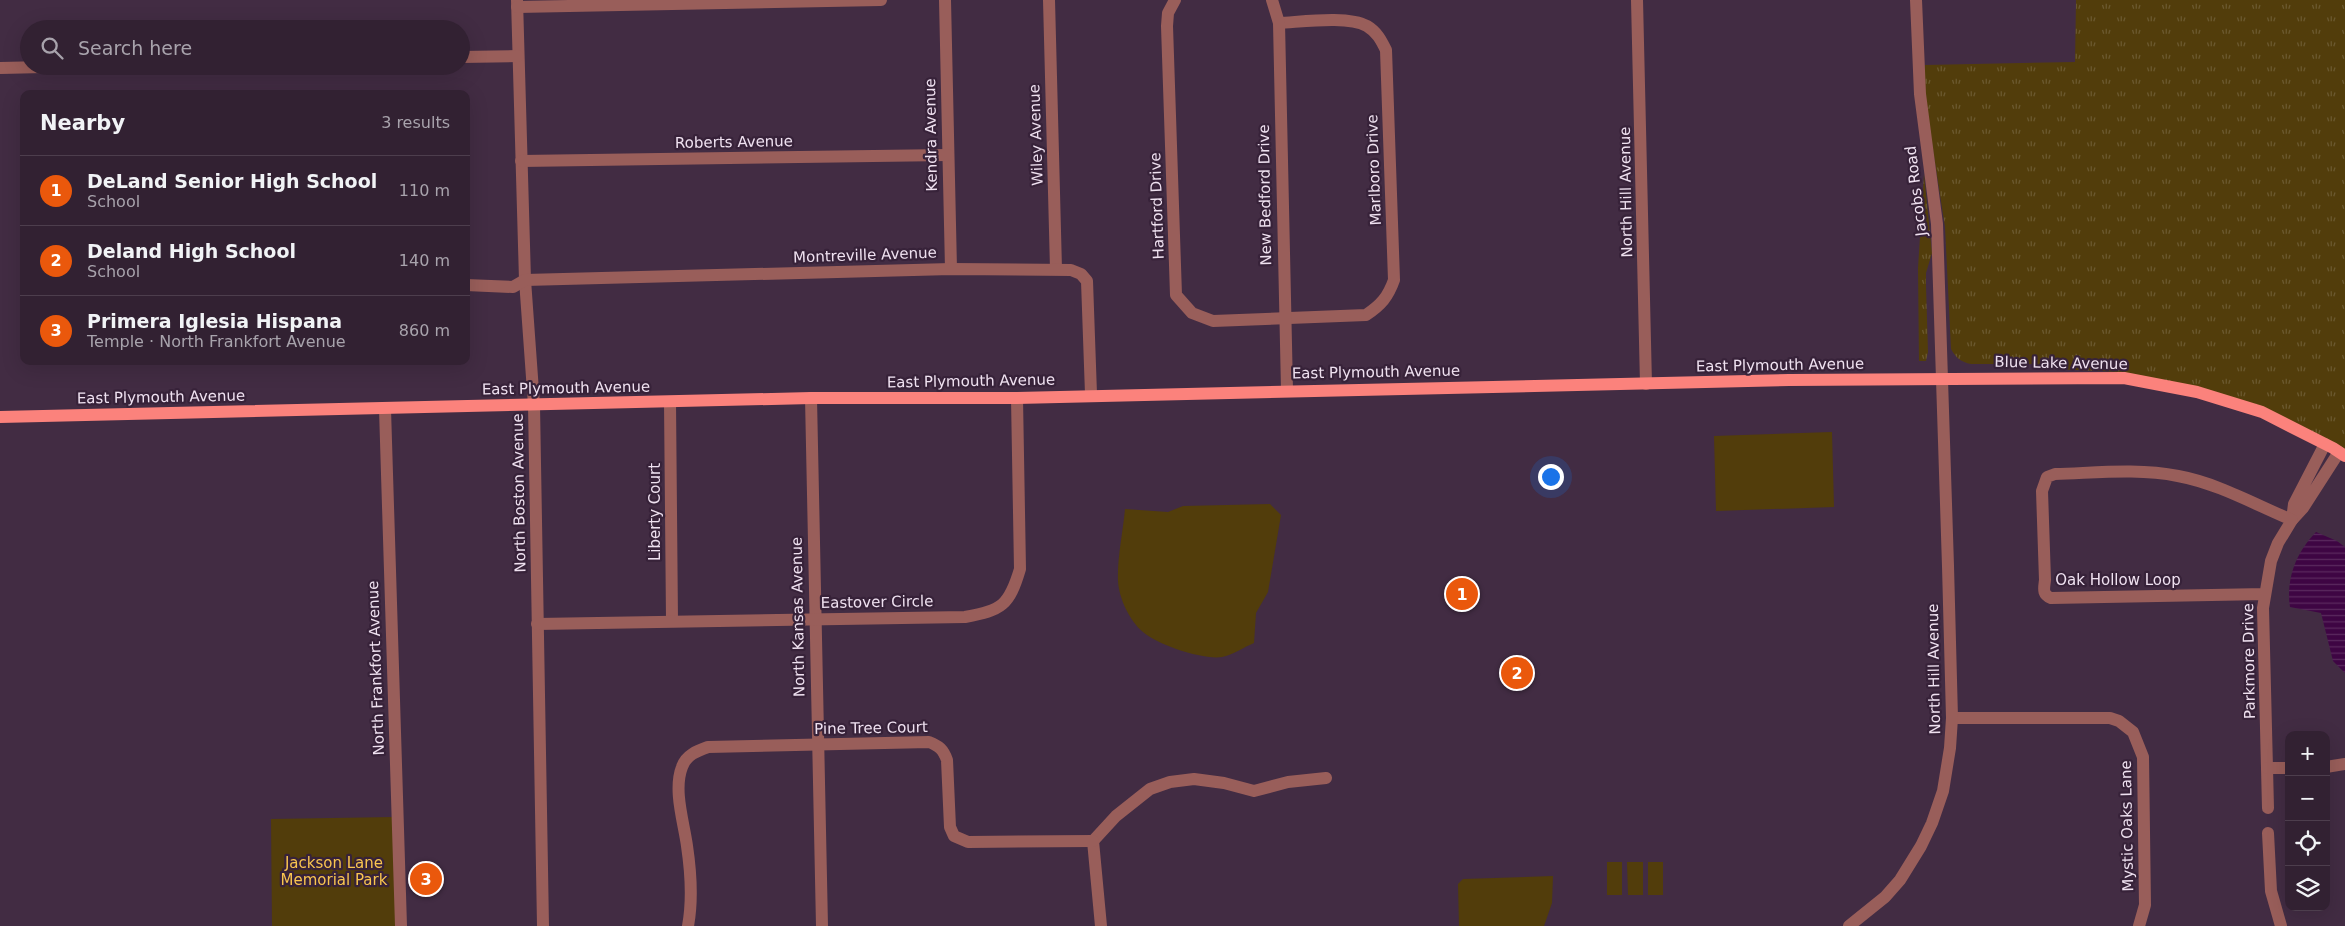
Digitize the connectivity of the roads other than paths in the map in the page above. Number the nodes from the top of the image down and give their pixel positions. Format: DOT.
graph roads {
  1 [pos="881,0"];
  2 [pos="945,0"];
  3 [pos="1049,0"];
  4 [pos="1175,0"];
  5 [pos="1272,0"];
  6 [pos="1637,0"];
  7 [pos="1916,0"];
  8 [pos="517,3"];
  9 [pos="1279,24"];
  10 [pos="518,56"];
  11 [pos="470,57"];
  12 [pos="0,68"];
  13 [pos="20,68"];
  14 [pos="948,155"];
  15 [pos="522,161"];
  16 [pos="952,269"];
  17 [pos="1056,269"];
  18 [pos="525,280"];
  19 [pos="470,285"];
  20 [pos="1284,319"];
  21 [pos="1942,378"];
  22 [pos="1646,384"];
  23 [pos="1286,390"];
  24 [pos="1091,394"];
  25 [pos="811,398"];
  26 [pos="1017,398"];
  27 [pos="670,402"];
  28 [pos="534,405"];
  29 [pos="384,408"];
  30 [pos="0,417"];
  31 [pos="2325,444"];
  32 [pos="2342,454"];
  33 [pos="2292,520"];
  34 [pos="2265,594"];
  35 [pos="814,619"];
  36 [pos="672,622"];
  37 [pos="537,624"];
  38 [pos="1952,718"];
  39 [pos="818,745"];
  40 [pos="2345,764"];
  41 [pos="2330,766"];
  42 [pos="2267,768"];
  43 [pos="2285,768"];
  44 [pos="1326,778"];
  45 [pos="2268,808"];
  46 [pos="2268,833"];
  47 [pos="1093,841"];
  48 [pos="401,926"];
  49 [pos="543,926"];
  50 [pos="688,926"];
  51 [pos="822,926"];
  52 [pos="1101,926"];
  53 [pos="1849,926"];
  54 [pos="2140,926"];
  55 [pos="2281,926"];
  1 -- 8 [label="street"];
  2 -- 14 [label="street, Kendra Avenue"];
  3 -- 17 [label="street, Wiley Avenue"];
  4 -- 20 [label="street, Hartford Drive"];
  5 -- 9 [label="street, New Bedford Drive"];
  6 -- 22 [label="street, North Hill Avenue"];
  7 -- 21 [label="street, Jacobs Road"];
  8 -- 10 [label="street, North Boston Avenue"];
  9 -- 20 [label="street, New Bedford Drive"];
  9 -- 20 [label="street, Marlboro Drive"];
  10 -- 11 [label="street"];
  10 -- 15 [label="street, North Boston Avenue"];
  12 -- 13 [label="street"];
  14 -- 15 [label="street, Roberts Avenue"];
  14 -- 16 [label="street, Kendra Avenue"];
  15 -- 18 [label="street, North Boston Avenue"];
  16 -- 17 [label="street, Montreville Avenue"];
  16 -- 18 [label="street, Montreville Avenue"];
  17 -- 24 [label="street, Montreville Avenue"];
  18 -- 19 [label="street, Montreville Avenue"];
  18 -- 28 [label="street, North Boston Avenue"];
  20 -- 23 [label="street, New Bedford Drive"];
  21 -- 22 [label="main road, East Plymouth Avenue"];
  21 -- 31 [label="main road, Blue Lake Avenue"];
  21 -- 38 [label="street, North Hill Avenue"];
  22 -- 23 [label="main road, East Plymouth Avenue"];
  23 -- 24 [label="main road, East Plymouth Avenue"];
  24 -- 26 [label="main road, East Plymouth Avenue"];
  25 -- 26 [label="main road, East Plymouth Avenue"];
  25 -- 27 [label="main road, East Plymouth Avenue"];
  25 -- 35 [label="street, North Kansas Avenue"];
  26 -- 35 [label="street, Eastover Circle"];
  27 -- 28 [label="main road, East Plymouth Avenue"];
  27 -- 36 [label="street, Liberty Court"];
  28 -- 29 [label="main road, East Plymouth Avenue"];
  28 -- 37 [label="street, North Boston Avenue"];
  29 -- 30 [label="main road, East Plymouth Avenue"];
  29 -- 48 [label="street, North Frankfort Avenue"];
  31 -- 32 [label="main road, Blue Lake Avenue"];
  31 -- 33 [label="street, Parkmore Drive"];
  32 -- 33 [label="street, Parkmore Drive"];
  33 -- 34 [label="street, Parkmore Drive"];
  33 -- 34 [label="street, Oak Hollow Loop"];
  34 -- 42 [label="street, Parkmore Drive"];
  35 -- 36 [label="street, Eastover Circle"];
  35 -- 39 [label="street, North Kansas Avenue"];
  36 -- 37 [label="street, Eastover Circle"];
  37 -- 49 [label="street, North Boston Avenue"];
  38 -- 53 [label="street, North Hill Avenue"];
  38 -- 54 [label="street, Mystic Oaks Lane"];
  39 -- 47 [label="street, Pine Tree Court"];
  39 -- 50 [label="street, Pine Tree Court"];
  39 -- 51 [label="street, North Kansas Avenue"];
  40 -- 41 [label="street"];
  42 -- 43 [label="street"];
  42 -- 45 [label="street, Parkmore Drive"];
  44 -- 47 [label="street"];
  46 -- 55 [label="street"];
  47 -- 52 [label="street"];
}
